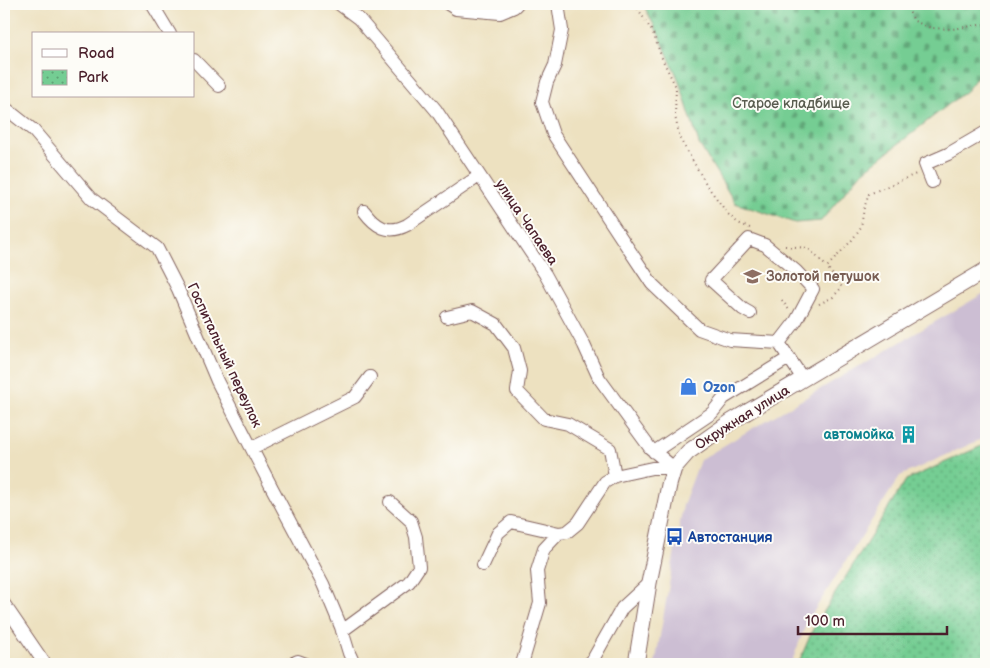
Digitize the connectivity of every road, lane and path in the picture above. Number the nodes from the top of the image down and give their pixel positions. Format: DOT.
graph roads {
  1 [pos="152,4"];
  2 [pos="339,4"];
  3 [pos="448,4"];
  4 [pos="516,4"];
  5 [pos="558,4"];
  6 [pos="634,4"];
  7 [pos="905,4"];
  8 [pos="986,24"];
  9 [pos="169,32"];
  10 [pos="195,61"];
  11 [pos="219,86"];
  12 [pos="4,107"];
  13 [pos="986,132"];
  14 [pos="923,171"];
  15 [pos="479,176"];
  16 [pos="932,182"];
  17 [pos="364,211"];
  18 [pos="755,230"];
  19 [pos="782,246"];
  20 [pos="827,267"];
  21 [pos="986,270"];
  22 [pos="812,307"];
  23 [pos="750,313"];
  24 [pos="446,317"];
  25 [pos="779,343"];
  26 [pos="789,358"];
  27 [pos="370,377"];
  28 [pos="803,379"];
  29 [pos="252,448"];
  30 [pos="654,452"];
  31 [pos="674,468"];
  32 [pos="616,476"];
  33 [pos="390,502"];
  34 [pos="559,533"];
  35 [pos="483,565"];
  36 [pos="649,584"];
  37 [pos="4,604"];
  38 [pos="342,631"];
  39 [pos="45,664"];
  40 [pos="291,664"];
  41 [pos="306,664"];
  42 [pos="354,664"];
  43 [pos="522,664"];
  44 [pos="588,664"];
  45 [pos="636,664"];
  1 -- 9 [label="street"];
  2 -- 15 [label="street, улица Чапаева"];
  3 -- 4 [label="street"];
  5 -- 25 [label="street"];
  6 -- 18 [label="path"];
  7 -- 8 [label="path"];
  10 -- 11 [label="street"];
  12 -- 29 [label="street, Госпитальный переулок"];
  13 -- 16 [label="street"];
  14 -- 20 [label="path"];
  15 -- 17 [label="street"];
  15 -- 30 [label="street, улица Чапаева"];
  19 -- 20 [label="path"];
  20 -- 22 [label="path"];
  21 -- 28 [label="main road, Окружная улица"];
  23 -- 25 [label="street"];
  24 -- 32 [label="street"];
  25 -- 26 [label="street"];
  26 -- 28 [label="street"];
  26 -- 30 [label="street"];
  27 -- 29 [label="street"];
  28 -- 31 [label="main road, Окружная улица"];
  29 -- 38 [label="street, Госпитальный переулок"];
  30 -- 31 [label="street, улица Чапаева"];
  31 -- 32 [label="street"];
  31 -- 36 [label="main road, Окружная улица"];
  32 -- 34 [label="street"];
  33 -- 38 [label="street"];
  34 -- 35 [label="street"];
  34 -- 43 [label="street"];
  36 -- 44 [label="street"];
  36 -- 45 [label="main road, Окружная улица"];
  37 -- 39 [label="street"];
  38 -- 42 [label="street, Госпитальный переулок"];
  40 -- 41 [label="street"];
}
